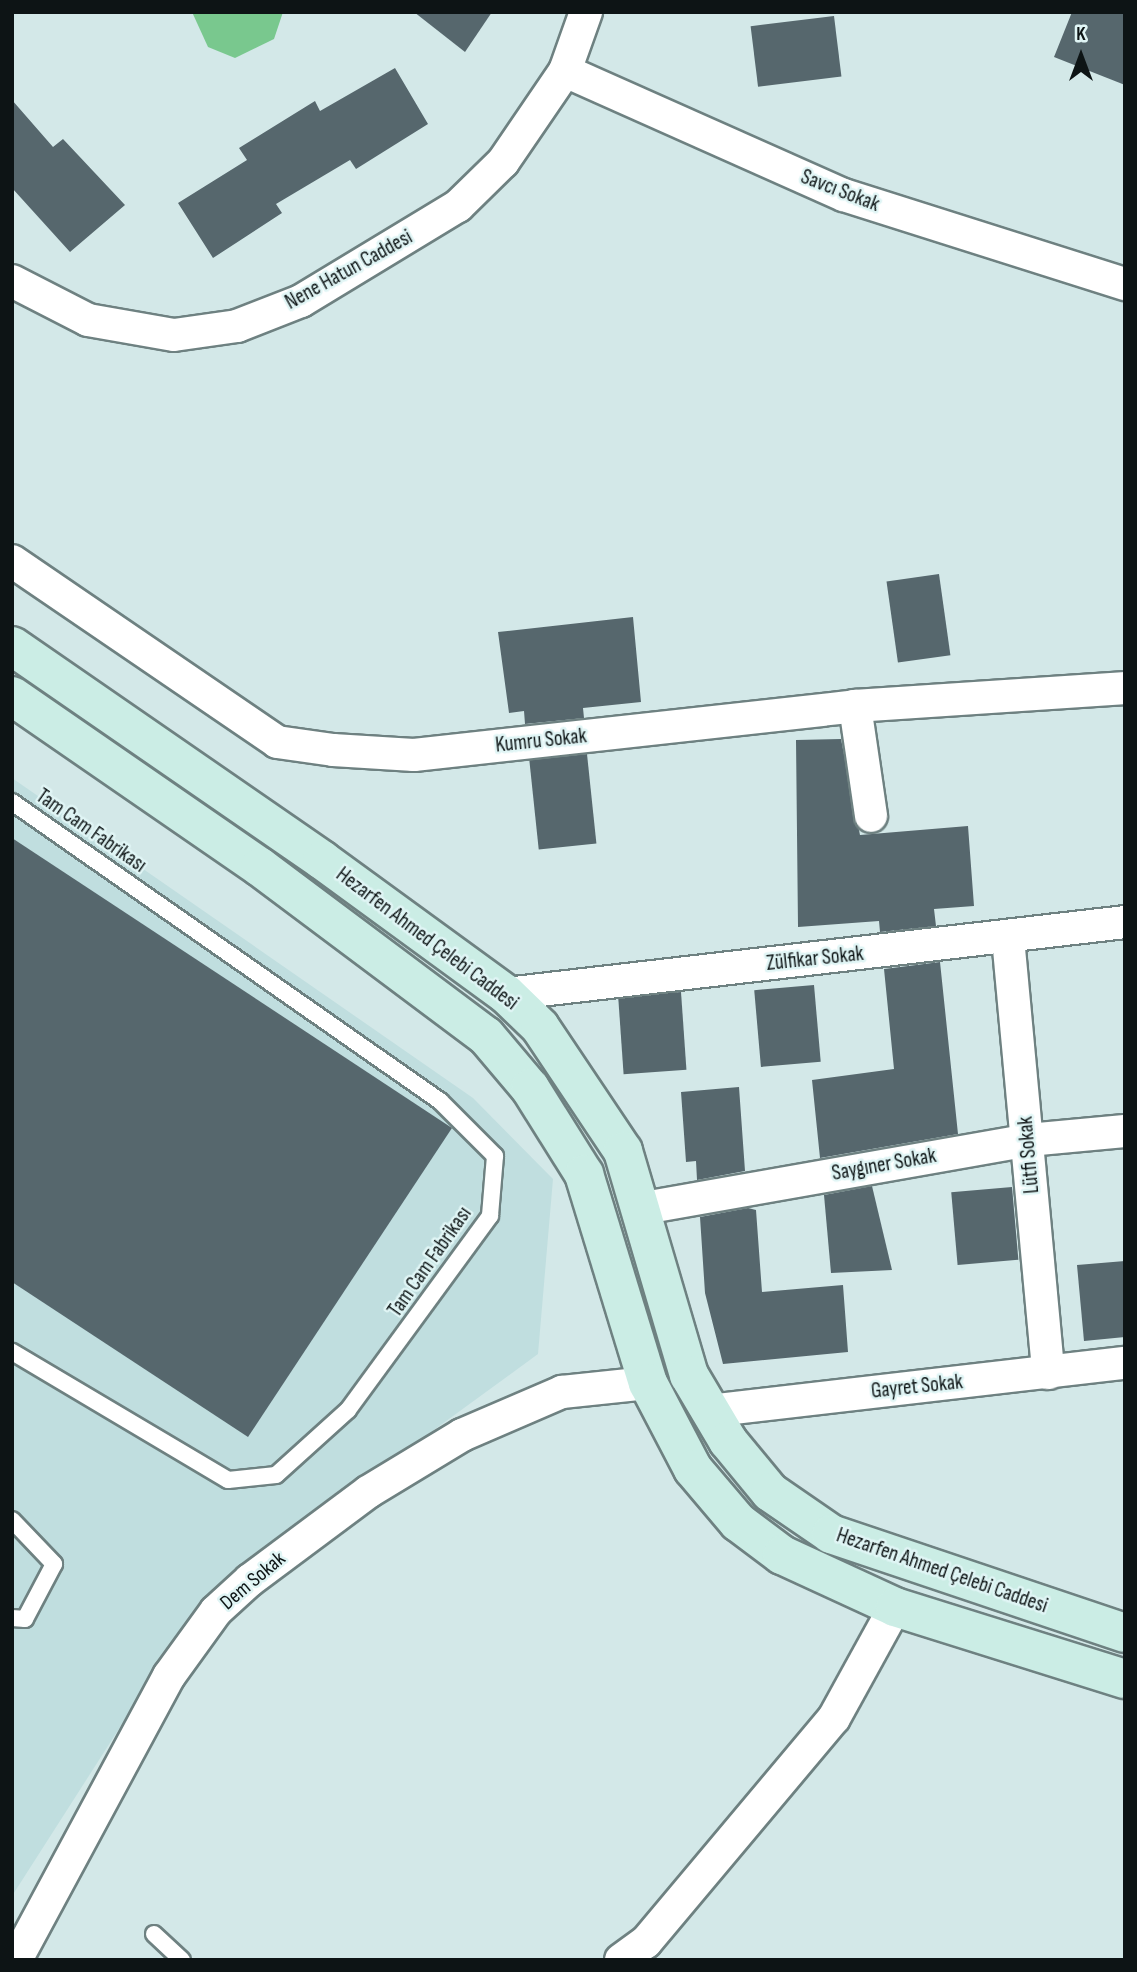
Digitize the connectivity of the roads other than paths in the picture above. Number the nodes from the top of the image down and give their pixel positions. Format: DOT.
graph roads {
  1 [pos="586,12"];
  2 [pos="565,71"];
  3 [pos="12,281"];
  4 [pos="1125,284"];
  5 [pos="12,561"];
  6 [pos="12,646"];
  7 [pos="1125,688"];
  8 [pos="12,696"];
  9 [pos="855,706"];
  10 [pos="12,802"];
  11 [pos="871,816"];
  12 [pos="1125,922"];
  13 [pos="1008,938"];
  14 [pos="506,994"];
  15 [pos="460,1011"];
  16 [pos="1125,1130"];
  17 [pos="1028,1140"];
  18 [pos="645,1208"];
  19 [pos="597,1213"];
  20 [pos="12,1352"];
  21 [pos="1125,1363"];
  22 [pos="1048,1373"];
  23 [pos="648,1383"];
  24 [pos="708,1411"];
  25 [pos="12,1520"];
  26 [pos="913,1562"];
  27 [pos="895,1607"];
  28 [pos="12,1618"];
  29 [pos="1125,1633"];
  30 [pos="1125,1679"];
  31 [pos="154,1934"];
  32 [pos="25,1956"];
  33 [pos="182,1960"];
  34 [pos="621,1960"];
  1 -- 2 [label="street, Nene Hatun Caddesi"];
  2 -- 3 [label="street, Nene Hatun Caddesi"];
  2 -- 4 [label="street, Savcı Sokak"];
  5 -- 9 [label="street, Kumru Sokak"];
  6 -- 14 [label="street, Hezarfen Ahmed Çelebi Caddesi"];
  7 -- 9 [label="street, Kumru Sokak"];
  8 -- 15 [label="street, Hezarfen Ahmed Çelebi Caddesi"];
  9 -- 11 [label="street"];
  10 -- 20 [label="lane, Tam Cam Fabrikası"];
  12 -- 13 [label="street, Zülfikar Sokak"];
  13 -- 14 [label="street, Zülfikar Sokak"];
  13 -- 17 [label="street, Lütfi Sokak"];
  14 -- 15 [label="street"];
  14 -- 18 [label="street, Hezarfen Ahmed Çelebi Caddesi"];
  15 -- 19 [label="street, Hezarfen Ahmed Çelebi Caddesi"];
  16 -- 17 [label="street, Saygıner Sokak"];
  17 -- 18 [label="street, Saygıner Sokak"];
  17 -- 22 [label="street, Lütfi Sokak"];
  18 -- 19 [label="street"];
  18 -- 24 [label="street, Hezarfen Ahmed Çelebi Caddesi"];
  19 -- 23 [label="street, Hezarfen Ahmed Çelebi Caddesi"];
  21 -- 22 [label="street, Gayret Sokak"];
  22 -- 24 [label="street, Gayret Sokak"];
  23 -- 24 [label="street"];
  23 -- 27 [label="street, Hezarfen Ahmed Çelebi Caddesi"];
  23 -- 32 [label="street, Dem Sokak"];
  24 -- 26 [label="street, Hezarfen Ahmed Çelebi Caddesi"];
  25 -- 28 [label="lane"];
  26 -- 27 [label="street"];
  26 -- 29 [label="street, Hezarfen Ahmed Çelebi Caddesi"];
  27 -- 30 [label="street, Hezarfen Ahmed Çelebi Caddesi"];
  27 -- 34 [label="street"];
  31 -- 33 [label="lane"];
}
